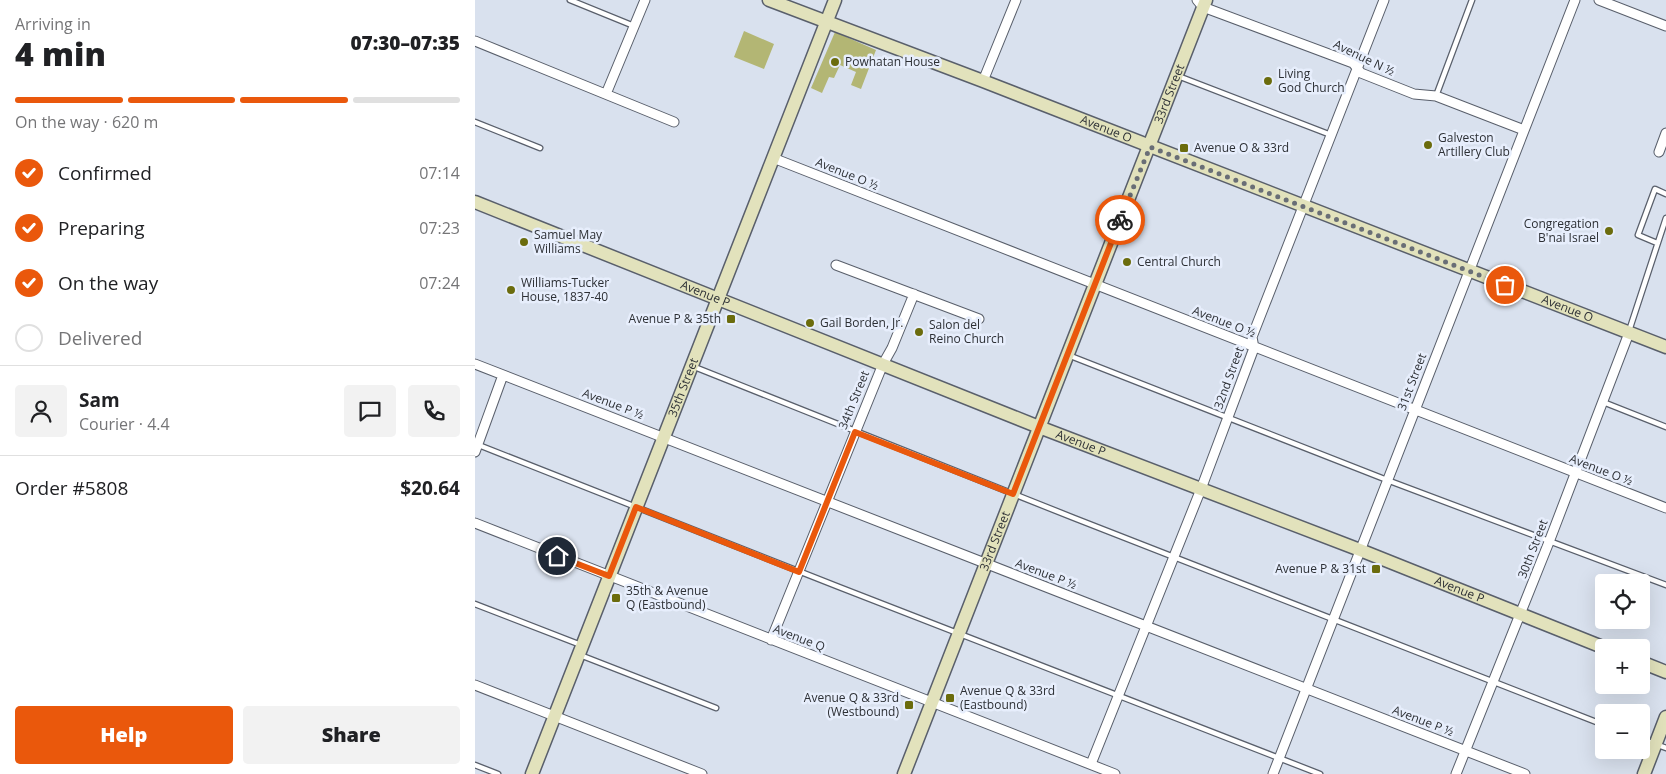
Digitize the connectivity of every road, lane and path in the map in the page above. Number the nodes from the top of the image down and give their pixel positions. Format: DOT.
graph roads {
  1 [pos="570,0"];
  2 [pos="645,0"];
  3 [pos="769,0"];
  4 [pos="835,0"];
  5 [pos="1016,0"];
  6 [pos="1384,0"];
  7 [pos="1473,0"];
  8 [pos="1575,0"];
  9 [pos="1599,0"];
  10 [pos="1202,2"];
  11 [pos="826,22"];
  12 [pos="635,26"];
  13 [pos="1666,26"];
  14 [pos="475,41"];
  15 [pos="1357,68"];
  16 [pos="1177,76"];
  17 [pos="983,82"];
  18 [pos="606,94"];
  19 [pos="1436,96"];
  20 [pos="475,122"];
  21 [pos="674,122"];
  22 [pos="1524,130"];
  23 [pos="1666,133"];
  24 [pos="1331,135"];
  25 [pos="1150,147"];
  26 [pos="540,148"];
  27 [pos="1659,152"];
  28 [pos="773,158"];
  29 [pos="1666,194"];
  30 [pos="475,202"];
  31 [pos="1304,206"];
  32 [pos="1666,218"];
  33 [pos="1657,243"];
  34 [pos="836,265"];
  35 [pos="1470,271"];
  36 [pos="1094,285"];
  37 [pos="914,294"];
  38 [pos="718,298"];
  39 [pos="979,319"];
  40 [pos="1629,333"];
  41 [pos="1666,347"];
  42 [pos="1254,348"];
  43 [pos="1067,354"];
  44 [pos="475,364"];
  45 [pos="883,364"];
  46 [pos="691,366"];
  47 [pos="503,375"];
  48 [pos="1603,402"];
  49 [pos="1415,410"];
  50 [pos="1228,417"];
  51 [pos="1039,426"];
  52 [pos="1666,427"];
  53 [pos="855,432"];
  54 [pos="663,437"];
  55 [pos="476,447"];
  56 [pos="1575,473"];
  57 [pos="1387,480"];
  58 [pos="1201,489"];
  59 [pos="1013,494"];
  60 [pos="827,502"];
  61 [pos="636,507"];
  62 [pos="1666,508"];
  63 [pos="475,523"];
  64 [pos="1549,542"];
  65 [pos="1360,550"];
  66 [pos="1174,557"];
  67 [pos="985,564"];
  68 [pos="799,572"];
  69 [pos="609,576"];
  70 [pos="1666,586"];
  71 [pos="475,604"];
  72 [pos="1521,614"];
  73 [pos="1333,619"];
  74 [pos="1146,626"];
  75 [pos="958,634"];
  76 [pos="771,640"];
  77 [pos="1595,644"];
  78 [pos="580,650"];
  79 [pos="1650,666"];
  80 [pos="1666,672"];
  81 [pos="1494,682"];
  82 [pos="475,685"];
  83 [pos="1306,689"];
  84 [pos="1119,696"];
  85 [pos="932,702"];
  86 [pos="716,708"];
  87 [pos="554,716"];
  88 [pos="1666,717"];
  89 [pos="1595,721"];
  90 [pos="1661,745"];
  91 [pos="1466,751"];
  92 [pos="1279,758"];
  93 [pos="1091,764"];
  94 [pos="475,765"];
  95 [pos="907,773"];
  96 [pos="499,774"];
  97 [pos="531,774"];
  98 [pos="702,774"];
  99 [pos="1115,774"];
  100 [pos="1273,774"];
  101 [pos="1320,774"];
  102 [pos="1456,774"];
  103 [pos="1525,774"];
  104 [pos="1644,774"];
  1 -- 12 [label="lane"];
  2 -- 12 [label="street"];
  3 -- 11 [label="main road, Avenue O"];
  4 -- 11 [label="main road, 35th Street"];
  5 -- 17 [label="street"];
  6 -- 15 [label="street, 32nd Street"];
  7 -- 19 [label="lane"];
  8 -- 22 [label="street, 31st Street"];
  9 -- 13 [label="street"];
  10 -- 15 [label="street, Avenue N ½"];
  10 -- 16 [label="main road, 33rd Street"];
  11 -- 17 [label="main road, Avenue O"];
  11 -- 28 [label="main road, 35th Street"];
  12 -- 18 [label="street"];
  14 -- 18 [label="street"];
  15 -- 19 [label="street, Avenue N ½"];
  15 -- 24 [label="street, 32nd Street"];
  16 -- 24 [label="lane"];
  16 -- 25 [label="main road, 33rd Street"];
  17 -- 25 [label="main road, Avenue O"];
  18 -- 21 [label="street"];
  19 -- 22 [label="street, Avenue N ½"];
  20 -- 26 [label="lane"];
  22 -- 35 [label="street, 31st Street"];
  23 -- 27 [label="street"];
  24 -- 31 [label="street, 32nd Street"];
  25 -- 31 [label="main road, Avenue O"];
  25 -- 36 [label="main road, 33rd Street"];
  28 -- 36 [label="street, Avenue O ½"];
  28 -- 38 [label="main road, 35th Street"];
  29 -- 33 [label="lane"];
  30 -- 38 [label="main road, Avenue P"];
  31 -- 35 [label="main road, Avenue O"];
  31 -- 42 [label="street, 32nd Street"];
  32 -- 33 [label="lane"];
  33 -- 40 [label="lane"];
  34 -- 37 [label="street"];
  35 -- 40 [label="main road, Avenue O"];
  35 -- 49 [label="street, 31st Street"];
  36 -- 42 [label="street, Avenue O ½"];
  36 -- 43 [label="main road, 33rd Street"];
  37 -- 39 [label="street"];
  37 -- 45 [label="street, 34th Street"];
  38 -- 45 [label="main road, Avenue P"];
  38 -- 46 [label="main road, 35th Street"];
  40 -- 41 [label="main road, Avenue O"];
  40 -- 48 [label="street, 30th Street"];
  42 -- 49 [label="street, Avenue O ½"];
  42 -- 50 [label="street, 32nd Street"];
  43 -- 50 [label="lane"];
  43 -- 51 [label="main road, 33rd Street"];
  44 -- 47 [label="street, Avenue P ½"];
  45 -- 51 [label="main road, Avenue P"];
  45 -- 53 [label="street, 34th Street"];
  46 -- 53 [label="lane"];
  46 -- 54 [label="main road, 35th Street"];
  47 -- 54 [label="street, Avenue P ½"];
  47 -- 55 [label="street"];
  48 -- 52 [label="lane"];
  48 -- 56 [label="street, 30th Street"];
  49 -- 56 [label="street, Avenue O ½"];
  49 -- 57 [label="street, 31st Street"];
  50 -- 57 [label="lane"];
  50 -- 58 [label="street, 32nd Street"];
  51 -- 58 [label="main road, Avenue P"];
  51 -- 59 [label="main road, 33rd Street"];
  53 -- 59 [label="lane"];
  53 -- 60 [label="street, 34th Street"];
  54 -- 60 [label="street, Avenue P ½"];
  54 -- 61 [label="main road, 35th Street"];
  55 -- 61 [label="lane"];
  56 -- 62 [label="street, Avenue O ½"];
  56 -- 64 [label="street, 30th Street"];
  57 -- 64 [label="lane"];
  57 -- 65 [label="street, 31st Street"];
  58 -- 65 [label="main road, Avenue P"];
  58 -- 66 [label="street, 32nd Street"];
  59 -- 66 [label="lane"];
  59 -- 67 [label="main road, 33rd Street"];
  60 -- 67 [label="street, Avenue P ½"];
  60 -- 68 [label="street, 34th Street"];
  61 -- 68 [label="lane"];
  61 -- 69 [label="main road, 35th Street"];
  63 -- 69 [label="street, Avenue Q"];
  64 -- 70 [label="lane"];
  64 -- 72 [label="street, 30th Street"];
  65 -- 72 [label="main road, Avenue P"];
  65 -- 73 [label="street, 31st Street"];
  66 -- 73 [label="lane"];
  66 -- 74 [label="street, 32nd Street"];
  67 -- 74 [label="street, Avenue P ½"];
  67 -- 75 [label="main road, 33rd Street"];
  68 -- 75 [label="lane"];
  68 -- 76 [label="street, 34th Street"];
  69 -- 76 [label="street, Avenue Q"];
  69 -- 78 [label="main road, 35th Street"];
  71 -- 78 [label="lane"];
  72 -- 77 [label="main road, Avenue P"];
  72 -- 81 [label="street, 30th Street"];
  73 -- 81 [label="lane"];
  73 -- 83 [label="street, 31st Street"];
  74 -- 83 [label="street, Avenue P ½"];
  74 -- 84 [label="street, 32nd Street"];
  75 -- 84 [label="lane"];
  75 -- 85 [label="main road, 33rd Street"];
  76 -- 85 [label="street, Avenue Q"];
  78 -- 86 [label="lane"];
  78 -- 87 [label="main road, 35th Street"];
  79 -- 80 [label="main road"];
  81 -- 89 [label="lane"];
  81 -- 91 [label="street, 30th Street"];
  82 -- 87 [label="street"];
  83 -- 91 [label="street, Avenue P ½"];
  83 -- 92 [label="street, 31st Street"];
  84 -- 92 [label="lane"];
  84 -- 93 [label="street, 32nd Street"];
  85 -- 93 [label="street, Avenue Q"];
  85 -- 95 [label="main road, 33rd Street"];
  87 -- 97 [label="main road, 35th Street"];
  87 -- 98 [label="street"];
  88 -- 90 [label="main road"];
  90 -- 104 [label="main road"];
  91 -- 102 [label="street, 30th Street"];
  91 -- 103 [label="street, Avenue P ½"];
  92 -- 100 [label="street, 31st Street"];
  92 -- 101 [label="lane"];
  93 -- 99 [label="street, Avenue Q"];
  94 -- 96 [label="lane"];
}
